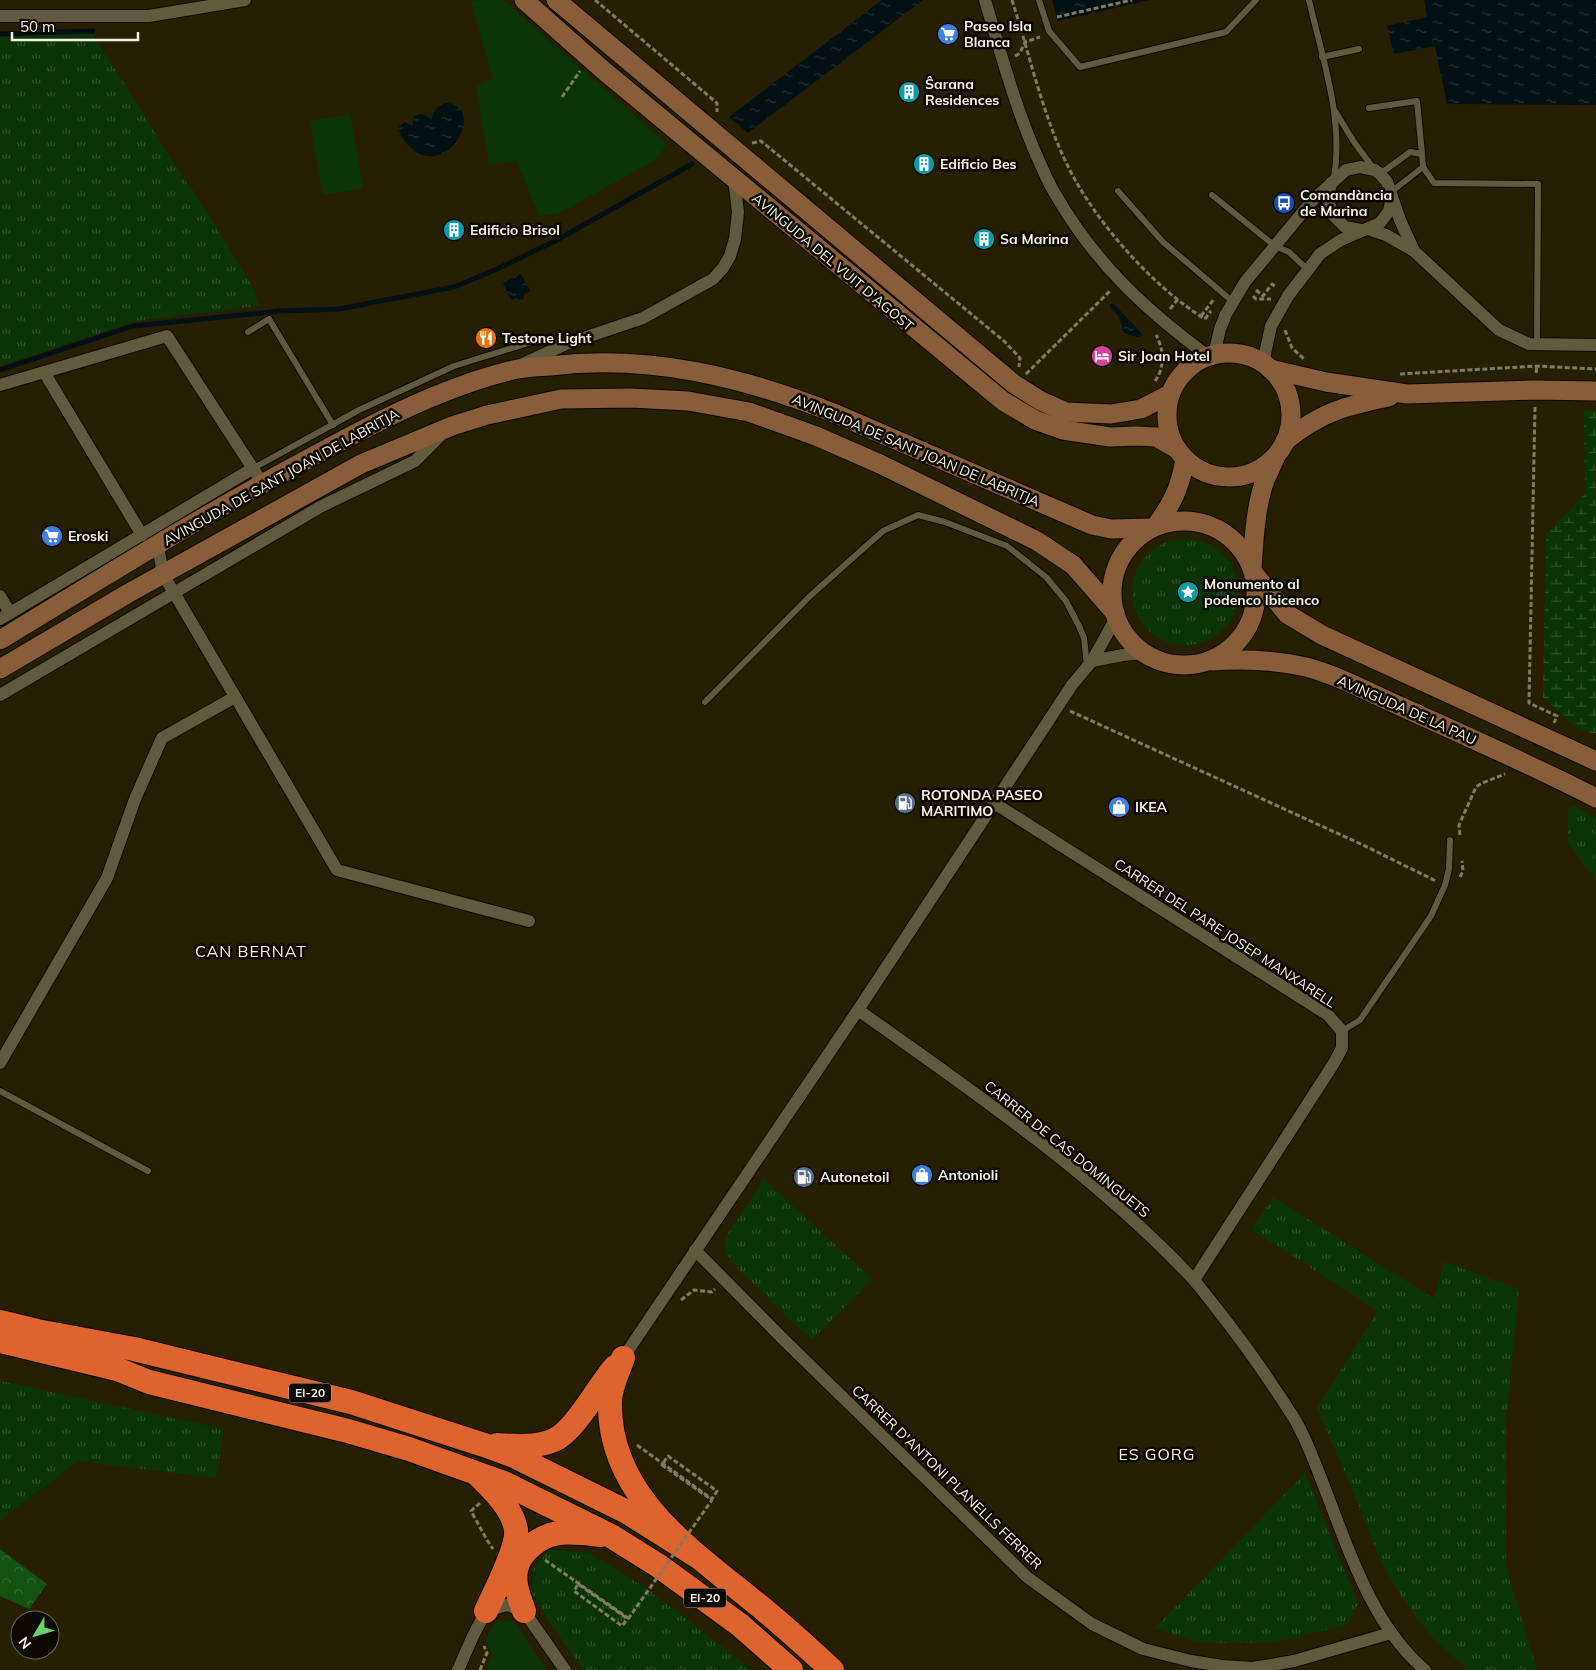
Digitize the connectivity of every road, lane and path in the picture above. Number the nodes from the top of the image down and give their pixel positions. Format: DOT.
graph roads {
  1 [pos="245,0"];
  2 [pos="524,0"];
  3 [pos="556,0"];
  4 [pos="595,0"];
  5 [pos="986,0"];
  6 [pos="1012,0"];
  7 [pos="1040,0"];
  8 [pos="1132,0"];
  9 [pos="1256,0"];
  10 [pos="1309,0"];
  11 [pos="0,16"];
  12 [pos="1057,17"];
  13 [pos="1049,31"];
  14 [pos="1025,42"];
  15 [pos="1360,49"];
  16 [pos="1322,56"];
  17 [pos="589,58"];
  18 [pos="1004,63"];
  19 [pos="562,97"];
  20 [pos="1369,108"];
  21 [pos="1334,109"];
  22 [pos="716,118"];
  23 [pos="746,143"];
  24 [pos="1422,154"];
  25 [pos="1423,167"];
  26 [pos="1378,172"];
  27 [pos="734,180"];
  28 [pos="1333,181"];
  29 [pos="1118,191"];
  30 [pos="1212,194"];
  31 [pos="1391,195"];
  32 [pos="1364,230"];
  33 [pos="1275,246"];
  34 [pos="1414,251"];
  35 [pos="1308,270"];
  36 [pos="1120,281"];
  37 [pos="1242,288"];
  38 [pos="1228,298"];
  39 [pos="1285,300"];
  40 [pos="1205,319"];
  41 [pos="1160,320"];
  42 [pos="1220,329"];
  43 [pos="248,332"];
  44 [pos="566,344"];
  45 [pos="1537,344"];
  46 [pos="1596,344"];
  47 [pos="1211,356"];
  48 [pos="1310,364"];
  49 [pos="1267,366"];
  50 [pos="510,370"];
  51 [pos="1596,370"];
  52 [pos="44,372"];
  53 [pos="1396,374"];
  54 [pos="1024,375"];
  55 [pos="1028,379"];
  56 [pos="0,385"];
  57 [pos="1151,386"];
  58 [pos="1536,390"];
  59 [pos="1596,391"];
  60 [pos="1170,394"];
  61 [pos="1408,394"];
  62 [pos="333,424"];
  63 [pos="448,428"];
  64 [pos="1281,448"];
  65 [pos="1181,454"];
  66 [pos="258,476"];
  67 [pos="1154,527"];
  68 [pos="142,535"];
  69 [pos="161,542"];
  70 [pos="1253,571"];
  71 [pos="163,574"];
  72 [pos="174,593"];
  73 [pos="0,596"];
  74 [pos="5,616"];
  75 [pos="1116,616"];
  76 [pos="0,640"];
  77 [pos="1144,653"];
  78 [pos="1208,661"];
  79 [pos="1089,663"];
  80 [pos="0,669"];
  81 [pos="0,694"];
  82 [pos="235,697"];
  83 [pos="705,702"];
  84 [pos="1058,706"];
  85 [pos="1548,738"];
  86 [pos="1514,759"];
  87 [pos="1596,761"];
  88 [pos="1596,798"];
  89 [pos="994,803"];
  90 [pos="1450,840"];
  91 [pos="1461,842"];
  92 [pos="1462,857"];
  93 [pos="1445,885"];
  94 [pos="529,921"];
  95 [pos="858,1010"];
  96 [pos="1342,1031"];
  97 [pos="0,1063"];
  98 [pos="0,1091"];
  99 [pos="148,1171"];
  100 [pos="696,1250"];
  101 [pos="724,1280"];
  102 [pos="1194,1280"];
  103 [pos="677,1306"];
  104 [pos="0,1307"];
  105 [pos="0,1322"];
  106 [pos="0,1341"];
  107 [pos="134,1349"];
  108 [pos="0,1355"];
  109 [pos="623,1358"];
  110 [pos="149,1382"];
  111 [pos="635,1443"];
  112 [pos="484,1445"];
  113 [pos="474,1471"];
  114 [pos="480,1502"];
  115 [pos="611,1536"];
  116 [pos="495,1552"];
  117 [pos="698,1556"];
  118 [pos="541,1557"];
  119 [pos="486,1611"];
  120 [pos="524,1611"];
  121 [pos="1391,1633"];
  122 [pos="472,1636"];
  123 [pos="1253,1669"];
  124 [pos="458,1670"];
  125 [pos="480,1670"];
  126 [pos="565,1670"];
  127 [pos="791,1670"];
  128 [pos="832,1670"];
  129 [pos="1425,1670"];
  1 -- 11 [label="street"];
  2 -- 17 [label="main road, AVINGUDA DEL VUIT D'AGOST"];
  3 -- 60 [label="main road, AVINGUDA DEL VUIT D'AGOST"];
  4 -- 22 [label="path"];
  5 -- 18 [label="street"];
  6 -- 14 [label="path"];
  7 -- 13 [label="lane"];
  8 -- 12 [label="path"];
  9 -- 13 [label="lane"];
  10 -- 16 [label="lane"];
  13 -- 14 [label="path"];
  14 -- 18 [label="path"];
  14 -- 40 [label="path"];
  15 -- 16 [label="lane"];
  16 -- 21 [label="lane"];
  17 -- 19 [label="path"];
  17 -- 27 [label="main road, AVINGUDA DEL VUIT D'AGOST"];
  18 -- 36 [label="street"];
  20 -- 24 [label="lane"];
  21 -- 26 [label="lane"];
  21 -- 28 [label="lane"];
  23 -- 54 [label="path"];
  24 -- 25 [label="lane"];
  24 -- 26 [label="lane"];
  25 -- 31 [label="lane"];
  25 -- 45 [label="lane"];
  26 -- 28 [label="street"];
  26 -- 31 [label="street"];
  27 -- 44 [label="street"];
  27 -- 65 [label="main road, AVINGUDA DEL VUIT D'AGOST"];
  28 -- 32 [label="street"];
  28 -- 33 [label="street"];
  29 -- 38 [label="lane"];
  30 -- 33 [label="lane"];
  31 -- 32 [label="street"];
  31 -- 34 [label="street"];
  32 -- 34 [label="street"];
  32 -- 35 [label="street"];
  33 -- 35 [label="lane"];
  33 -- 37 [label="street"];
  34 -- 45 [label="street"];
  35 -- 39 [label="street"];
  36 -- 41 [label="street"];
  36 -- 54 [label="path"];
  37 -- 38 [label="street"];
  37 -- 39 [label="path"];
  38 -- 40 [label="path"];
  38 -- 42 [label="street"];
  39 -- 48 [label="path"];
  39 -- 49 [label="street"];
  40 -- 42 [label="path"];
  41 -- 47 [label="street"];
  41 -- 57 [label="path"];
  42 -- 47 [label="street"];
  43 -- 62 [label="lane"];
  44 -- 50 [label="street"];
  44 -- 62 [label="lane, AVINGUDA DE SANT JOAN DE LABRITJA"];
  45 -- 46 [label="street"];
  47 -- 49 [label="main road"];
  47 -- 60 [label="main road"];
  49 -- 61 [label="main road"];
  49 -- 64 [label="main road"];
  50 -- 66 [label="main road, AVINGUDA DE SANT JOAN DE LABRITJA"];
  50 -- 67 [label="main road, AVINGUDA DE SANT JOAN DE LABRITJA"];
  51 -- 53 [label="path"];
  52 -- 56 [label="street"];
  52 -- 66 [label="street"];
  52 -- 68 [label="street"];
  54 -- 55 [label="path"];
  58 -- 59 [label="main road"];
  58 -- 61 [label="main road"];
  58 -- 85 [label="path"];
  60 -- 65 [label="main road"];
  61 -- 64 [label="main road"];
  62 -- 66 [label="lane, AVINGUDA DE SANT JOAN DE LABRITJA"];
  63 -- 71 [label="main road, AVINGUDA DE SANT JOAN DE LABRITJA"];
  63 -- 72 [label="street, AVINGUDA DE SANT JOAN DE LABRITJA"];
  63 -- 75 [label="main road, AVINGUDA DE SANT JOAN DE LABRITJA"];
  64 -- 65 [label="main road"];
  64 -- 70 [label="main road"];
  65 -- 67 [label="main road"];
  66 -- 68 [label="street, AVINGUDA DE SANT JOAN DE LABRITJA"];
  66 -- 69 [label="main road, AVINGUDA DE SANT JOAN DE LABRITJA"];
  67 -- 70 [label="main road"];
  67 -- 75 [label="main road"];
  68 -- 74 [label="street, AVINGUDA DE SANT JOAN DE LABRITJA"];
  69 -- 71 [label="street"];
  69 -- 76 [label="main road, AVINGUDA DE SANT JOAN DE LABRITJA"];
  70 -- 78 [label="main road"];
  70 -- 85 [label="main road"];
  71 -- 72 [label="street"];
  71 -- 80 [label="main road, AVINGUDA DE SANT JOAN DE LABRITJA"];
  72 -- 81 [label="street, AVINGUDA DE SANT JOAN DE LABRITJA"];
  72 -- 82 [label="street"];
  73 -- 74 [label="street"];
  75 -- 77 [label="main road"];
  75 -- 79 [label="street"];
  77 -- 78 [label="main road"];
  77 -- 79 [label="street"];
  78 -- 86 [label="main road, AVINGUDA DE LA PAU"];
  79 -- 83 [label="lane"];
  79 -- 84 [label="street"];
  82 -- 94 [label="street"];
  82 -- 97 [label="street"];
  84 -- 89 [label="street"];
  84 -- 93 [label="path"];
  85 -- 87 [label="main road"];
  86 -- 88 [label="main road, AVINGUDA DE LA PAU"];
  86 -- 91 [label="path"];
  89 -- 95 [label="street"];
  89 -- 96 [label="street, CARRER DEL PARE JOSEP MANXARELL"];
  90 -- 93 [label="lane"];
  92 -- 93 [label="path"];
  93 -- 96 [label="lane"];
  95 -- 100 [label="street"];
  95 -- 102 [label="street, CARRER DE CAS DOMINGUETS"];
  96 -- 102 [label="street"];
  98 -- 99 [label="lane"];
  100 -- 101 [label="street, CARRER D'ANTONI PLANELLS FERRER"];
  100 -- 109 [label="street"];
  101 -- 103 [label="path"];
  101 -- 123 [label="street, CARRER D'ANTONI PLANELLS FERRER"];
  102 -- 121 [label="street, CARRER DE CAS DOMINGUETS"];
  104 -- 107 [label="highway"];
  105 -- 107 [label="highway, EI-20"];
  106 -- 110 [label="highway, EI-20"];
  107 -- 112 [label="highway, EI-20"];
  108 -- 110 [label="highway"];
  109 -- 112 [label="highway"];
  109 -- 117 [label="highway"];
  110 -- 113 [label="highway, EI-20"];
  111 -- 118 [label="path, bridge"];
  112 -- 117 [label="highway, EI-20"];
  113 -- 115 [label="highway, EI-20"];
  113 -- 119 [label="highway"];
  114 -- 116 [label="path"];
  115 -- 120 [label="highway"];
  115 -- 127 [label="highway, EI-20"];
  117 -- 128 [label="highway, EI-20"];
  119 -- 120 [label="street"];
  119 -- 122 [label="street"];
  120 -- 126 [label="street"];
  121 -- 123 [label="street, CARRER D'ANTONI PLANELLS FERRER"];
  121 -- 129 [label="street, CARRER DE CAS DOMINGUETS"];
  122 -- 124 [label="street"];
  122 -- 125 [label="path"];
}
